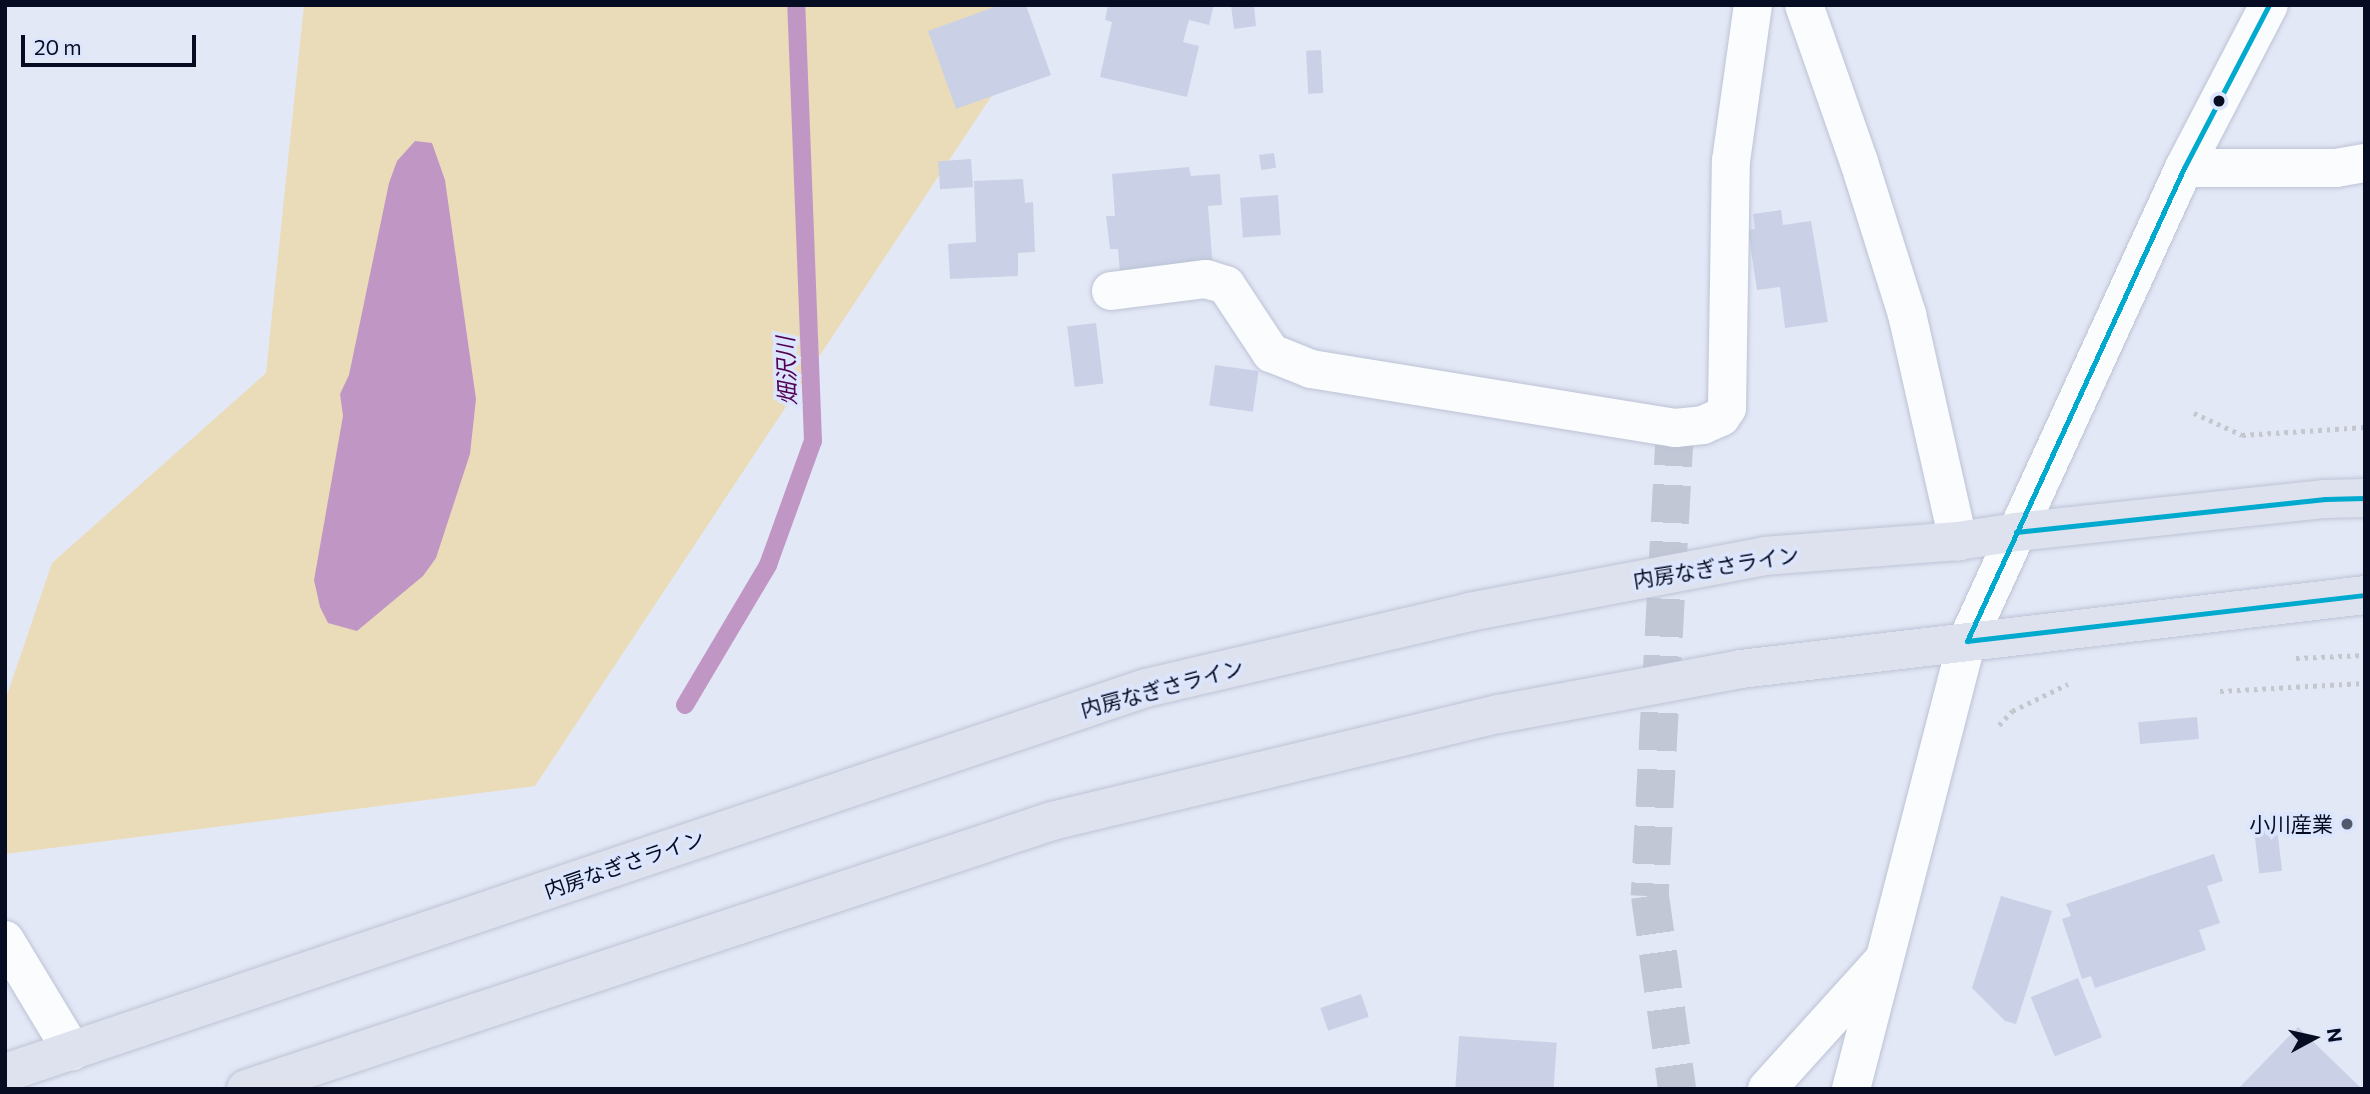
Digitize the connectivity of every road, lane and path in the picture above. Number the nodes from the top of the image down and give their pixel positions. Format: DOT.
graph roads {
  1 [pos="1753,5"];
  2 [pos="1804,5"];
  3 [pos="2269,5"];
  4 [pos="2365,163"];
  5 [pos="2185,168"];
  6 [pos="1111,291"];
  7 [pos="2194,413"];
  8 [pos="2365,427"];
  9 [pos="2365,498"];
  10 [pos="2016,532"];
  11 [pos="1958,541"];
  12 [pos="2365,595"];
  13 [pos="1966,640"];
  14 [pos="2365,655"];
  15 [pos="2284,658"];
  16 [pos="2070,683"];
  17 [pos="2365,683"];
  18 [pos="2220,691"];
  19 [pos="1996,728"];
  20 [pos="5,940"];
  21 [pos="1883,961"];
  22 [pos="72,1051"];
  23 [pos="5,1073"];
  24 [pos="246,1089"];
  25 [pos="1767,1089"];
  26 [pos="1852,1089"];
  1 -- 6 [label="street"];
  2 -- 11 [label="street"];
  3 -- 5 [label="street"];
  4 -- 5 [label="street"];
  5 -- 10 [label="street"];
  7 -- 8 [label="path"];
  9 -- 10 [label="highway, 内房なぎさライン"];
  10 -- 11 [label="highway, 内房なぎさライン"];
  10 -- 13 [label="street"];
  11 -- 22 [label="highway, 内房なぎさライン"];
  12 -- 13 [label="highway"];
  13 -- 21 [label="street"];
  13 -- 24 [label="highway"];
  14 -- 15 [label="path"];
  16 -- 19 [label="path"];
  17 -- 18 [label="path"];
  20 -- 22 [label="street"];
  21 -- 25 [label="street"];
  21 -- 26 [label="street"];
  22 -- 23 [label="highway, 内房なぎさライン"];
}
